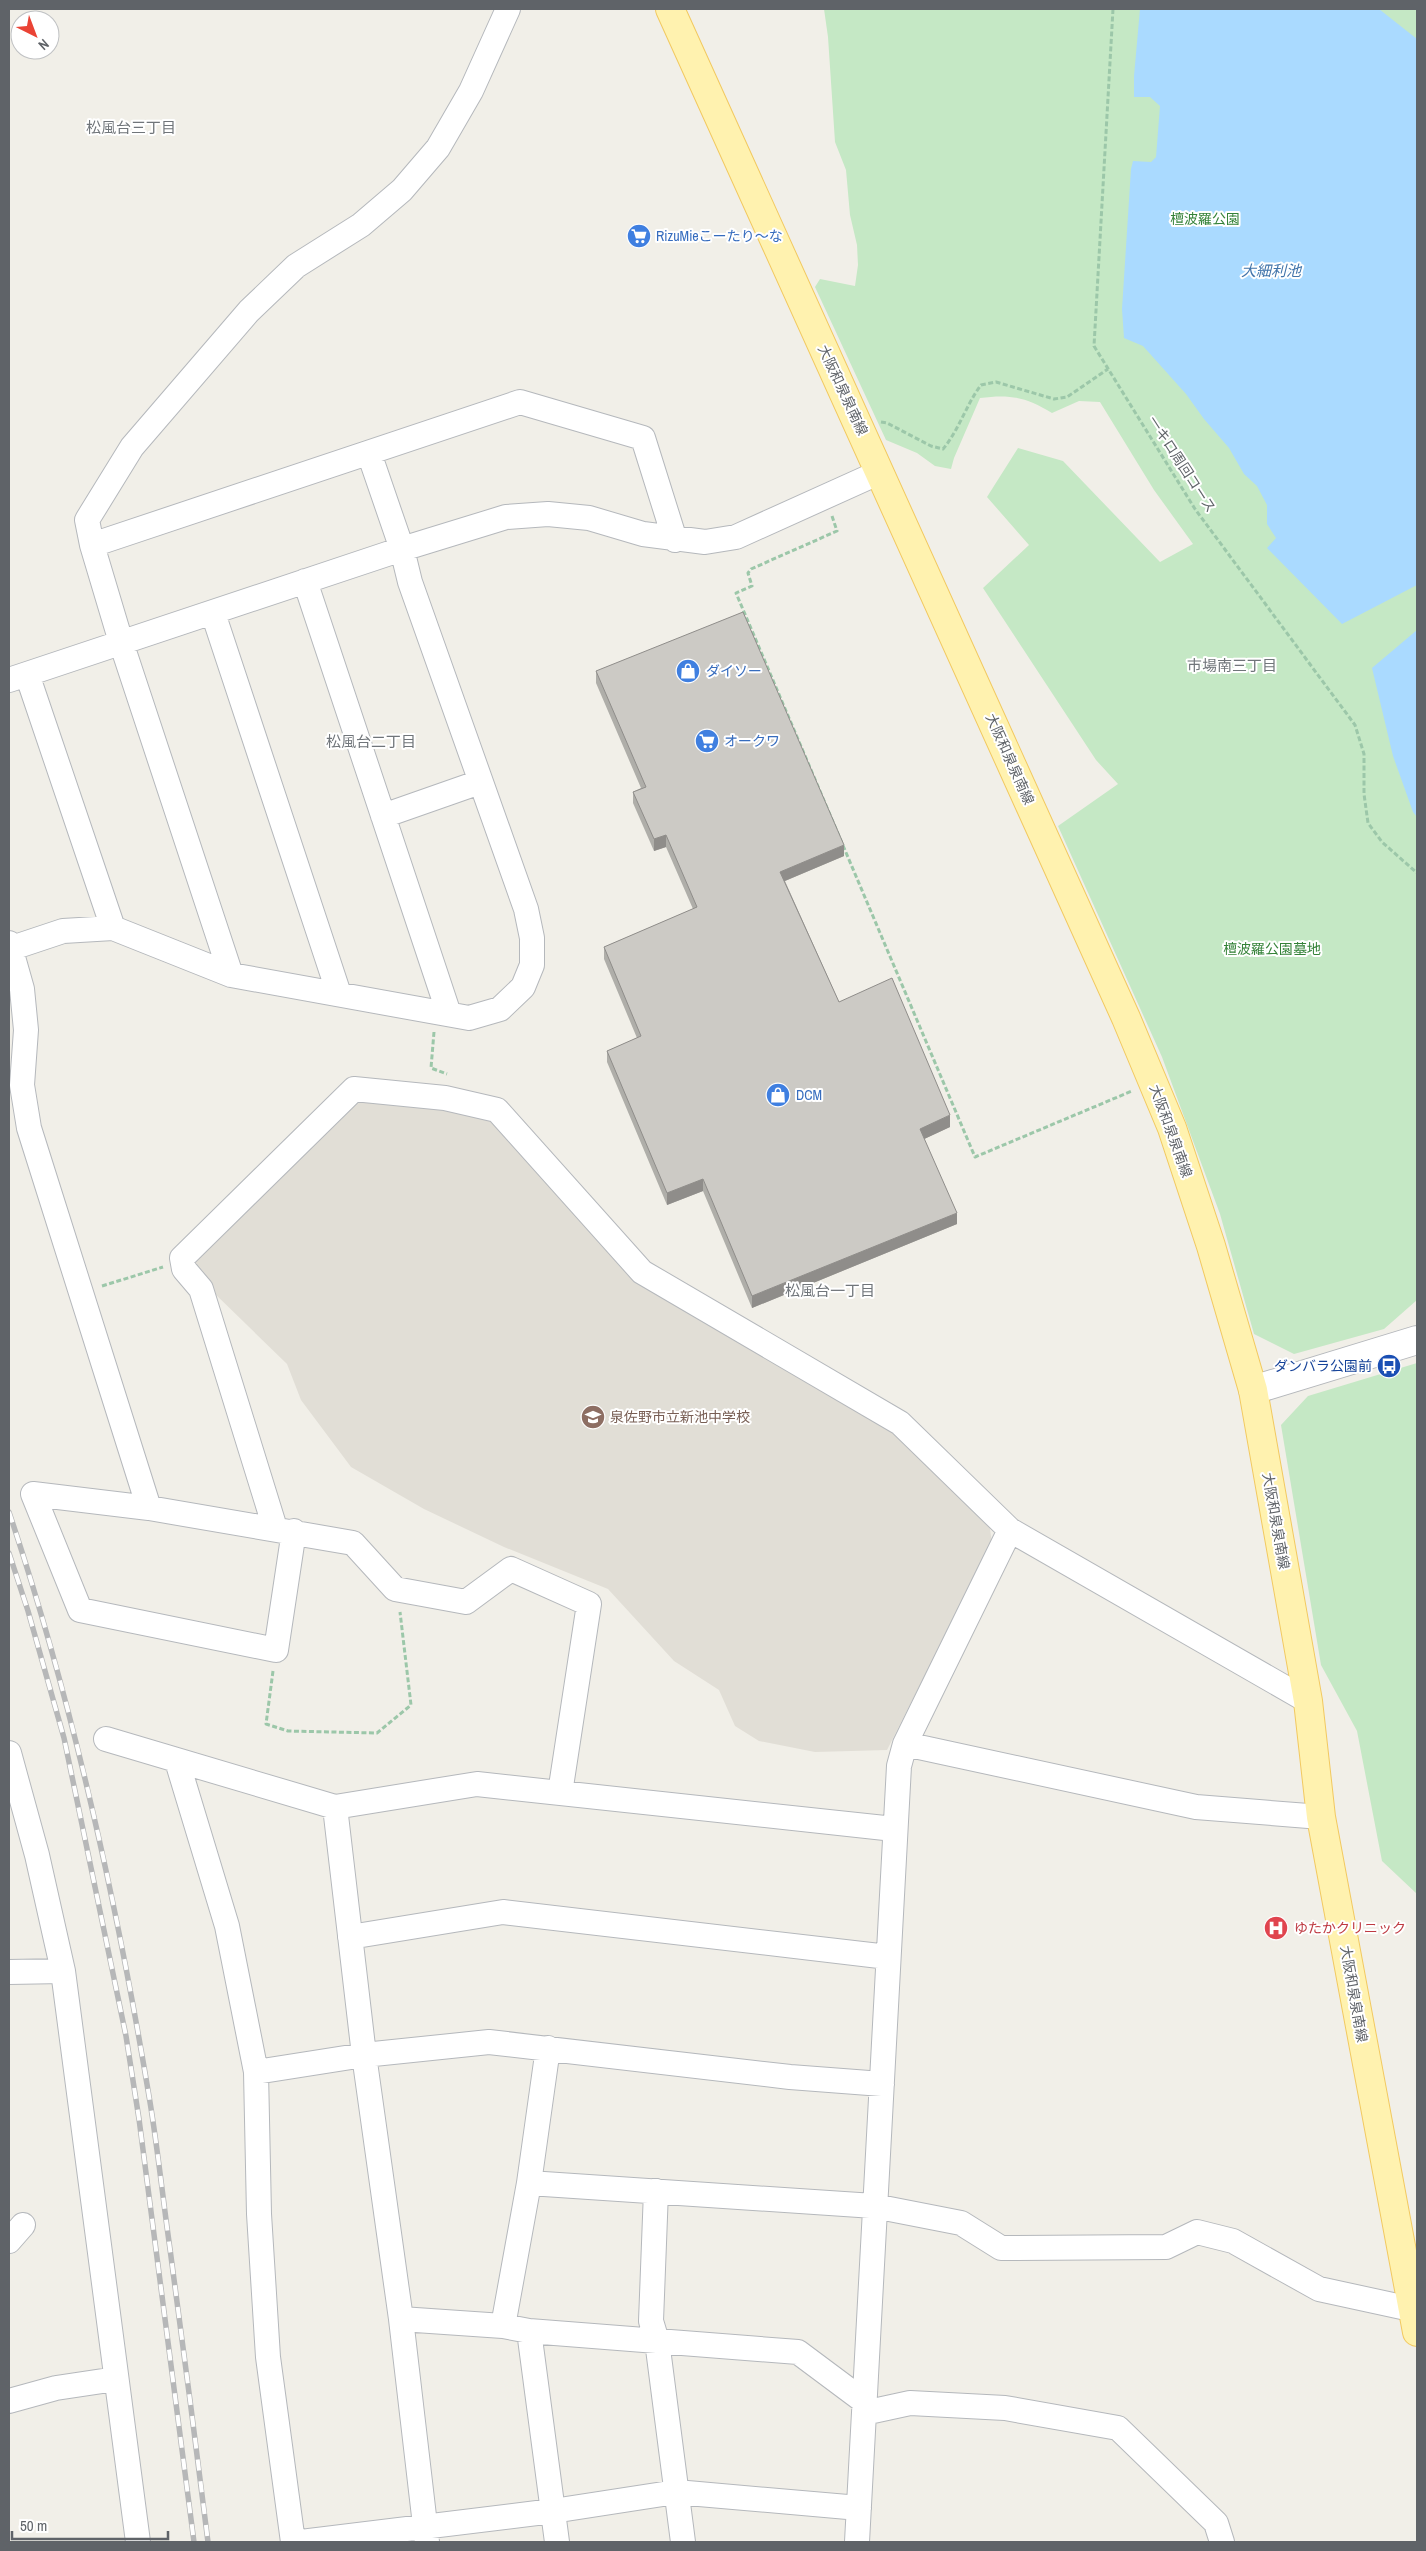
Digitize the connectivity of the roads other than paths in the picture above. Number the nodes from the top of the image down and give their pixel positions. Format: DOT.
graph roads {
  1 [pos="508,9"];
  2 [pos="670,9"];
  3 [pos="369,453"];
  4 [pos="880,472"];
  5 [pos="675,540"];
  6 [pos="92,545"];
  7 [pos="402,549"];
  8 [pos="305,581"];
  9 [pos="213,613"];
  10 [pos="121,642"];
  11 [pos="18,677"];
  12 [pos="480,782"];
  13 [pos="383,816"];
  14 [pos="113,928"];
  15 [pos="9,947"];
  16 [pos="231,975"];
  17 [pos="339,994"];
  18 [pos="443,1013"];
  19 [pos="1417,1340"];
  20 [pos="1253,1390"];
  21 [pos="149,1508"];
  22 [pos="285,1530"];
  23 [pos="1010,1530"];
  24 [pos="1308,1701"];
  25 [pos="106,1739"];
  26 [pos="906,1744"];
  27 [pos="9,1753"];
  28 [pos="177,1761"];
  29 [pos="560,1793"];
  30 [pos="335,1807"];
  31 [pos="1321,1818"];
  32 [pos="894,1829"];
  33 [pos="350,1937"];
  34 [pos="888,1958"];
  35 [pos="63,1971"];
  36 [pos="9,1972"];
  37 [pos="548,2048"];
  38 [pos="364,2055"];
  39 [pos="256,2072"];
  40 [pos="882,2084"];
  41 [pos="529,2183"];
  42 [pos="656,2190"];
  43 [pos="874,2206"];
  44 [pos="401,2319"];
  45 [pos="1414,2320"];
  46 [pos="503,2326"];
  47 [pos="529,2331"];
  48 [pos="657,2341"];
  49 [pos="116,2379"];
  50 [pos="9,2400"];
  51 [pos="865,2408"];
  52 [pos="676,2492"];
  53 [pos="859,2508"];
  54 [pos="553,2511"];
  55 [pos="426,2534"];
  56 [pos="138,2542"];
  57 [pos="293,2542"];
  58 [pos="301,2542"];
  59 [pos="557,2542"];
  60 [pos="683,2542"];
  61 [pos="857,2542"];
  62 [pos="1222,2542"];
  1 -- 6 [label="street"];
  2 -- 4 [label="main road, 大阪和泉泉南線"];
  3 -- 5 [label="street"];
  3 -- 6 [label="street"];
  3 -- 7 [label="street"];
  4 -- 5 [label="street"];
  4 -- 20 [label="main road, 大阪和泉泉南線"];
  5 -- 7 [label="street"];
  6 -- 10 [label="street"];
  7 -- 8 [label="street"];
  7 -- 12 [label="street"];
  8 -- 9 [label="street"];
  8 -- 13 [label="street"];
  9 -- 10 [label="street"];
  9 -- 17 [label="street"];
  10 -- 11 [label="street"];
  10 -- 16 [label="street"];
  11 -- 14 [label="street"];
  12 -- 13 [label="street"];
  12 -- 18 [label="street"];
  13 -- 18 [label="street"];
  14 -- 15 [label="street"];
  14 -- 16 [label="street"];
  15 -- 21 [label="street"];
  16 -- 17 [label="street"];
  17 -- 18 [label="street"];
  19 -- 20 [label="street"];
  20 -- 24 [label="main road, 大阪和泉泉南線"];
  21 -- 22 [label="street"];
  21 -- 22 [label="street"];
  22 -- 23 [label="street"];
  22 -- 29 [label="street"];
  23 -- 24 [label="street"];
  23 -- 26 [label="street"];
  24 -- 31 [label="main road, 大阪和泉泉南線"];
  25 -- 28 [label="street"];
  26 -- 31 [label="street"];
  26 -- 32 [label="street"];
  27 -- 35 [label="street"];
  28 -- 30 [label="street"];
  28 -- 39 [label="street"];
  29 -- 30 [label="street"];
  29 -- 32 [label="street"];
  30 -- 33 [label="street"];
  31 -- 45 [label="main road, 大阪和泉泉南線"];
  32 -- 34 [label="street"];
  33 -- 34 [label="street"];
  33 -- 38 [label="street"];
  34 -- 40 [label="street"];
  35 -- 36 [label="street"];
  35 -- 49 [label="street"];
  37 -- 38 [label="street"];
  37 -- 40 [label="street"];
  37 -- 41 [label="street"];
  38 -- 39 [label="street"];
  38 -- 44 [label="street"];
  39 -- 57 [label="street"];
  40 -- 43 [label="street"];
  41 -- 42 [label="street"];
  41 -- 46 [label="street"];
  42 -- 43 [label="street"];
  42 -- 48 [label="street"];
  43 -- 45 [label="street"];
  43 -- 51 [label="street"];
  44 -- 46 [label="street"];
  44 -- 55 [label="street"];
  46 -- 47 [label="street"];
  47 -- 48 [label="street"];
  47 -- 54 [label="street"];
  48 -- 51 [label="street"];
  48 -- 52 [label="street"];
  49 -- 50 [label="street"];
  49 -- 56 [label="street"];
  51 -- 53 [label="street"];
  51 -- 62 [label="street"];
  52 -- 53 [label="street"];
  52 -- 54 [label="street"];
  52 -- 60 [label="street"];
  53 -- 61 [label="street"];
  54 -- 55 [label="street"];
  54 -- 59 [label="street"];
  55 -- 58 [label="street"];
}
